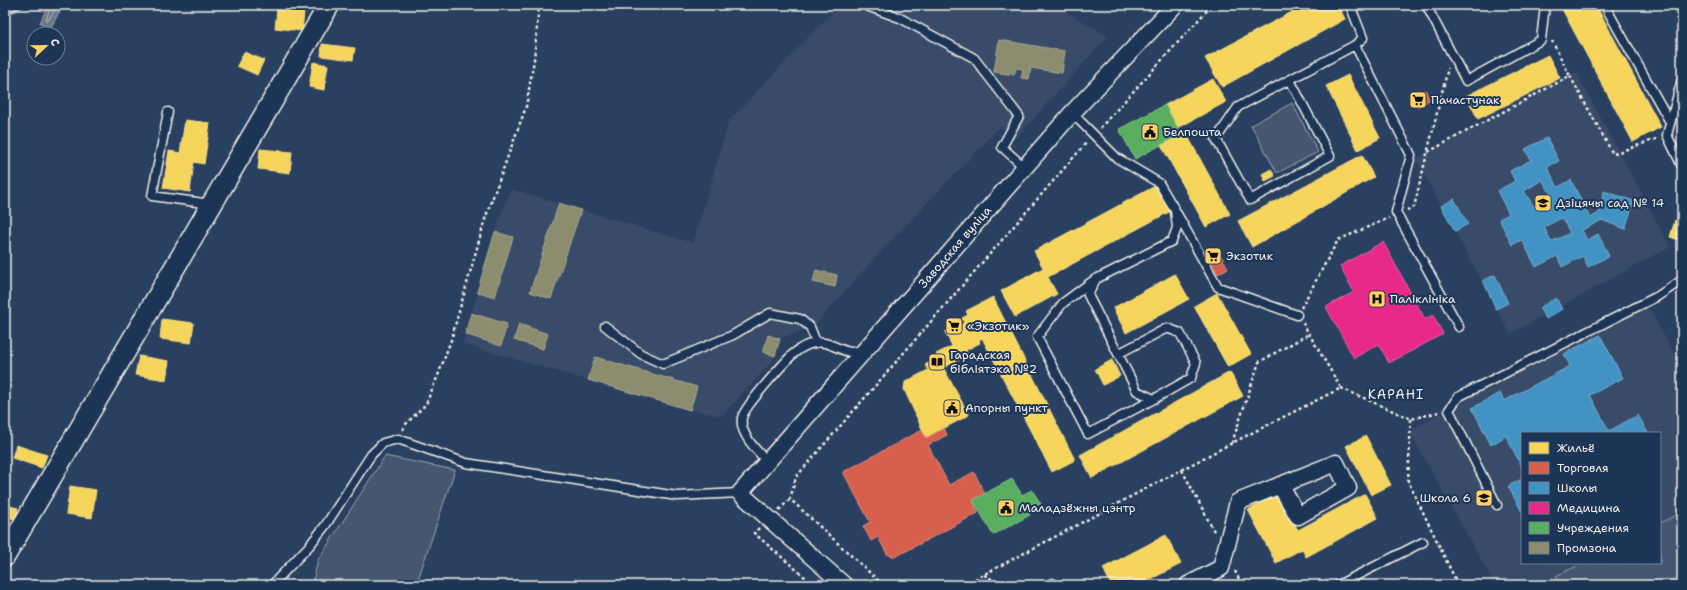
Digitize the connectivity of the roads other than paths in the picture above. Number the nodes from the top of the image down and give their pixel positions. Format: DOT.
graph roads {
  1 [pos="329,5"];
  2 [pos="864,5"];
  3 [pos="1176,5"];
  4 [pos="1350,5"];
  5 [pos="1426,5"];
  6 [pos="1545,5"];
  7 [pos="1608,5"];
  8 [pos="1680,5"];
  9 [pos="1682,9"];
  10 [pos="1355,45"];
  11 [pos="1682,79"];
  12 [pos="1290,80"];
  13 [pos="168,112"];
  14 [pos="1072,113"];
  15 [pos="1670,122"];
  16 [pos="1682,166"];
  17 [pos="1024,167"];
  18 [pos="212,204"];
  19 [pos="1175,210"];
  20 [pos="1096,279"];
  21 [pos="1682,280"];
  22 [pos="1297,315"];
  23 [pos="605,326"];
  24 [pos="1459,328"];
  25 [pos="816,342"];
  26 [pos="864,351"];
  27 [pos="1118,354"];
  28 [pos="1154,399"];
  29 [pos="768,462"];
  30 [pos="1280,485"];
  31 [pos="740,493"];
  32 [pos="1497,505"];
  33 [pos="1423,542"];
  34 [pos="5,556"];
  35 [pos="272,585"];
  36 [pos="844,585"];
  37 [pos="1188,585"];
  38 [pos="1338,585"];
  1 -- 18 [label="street"];
  2 -- 17 [label="lane"];
  3 -- 14 [label="street, Заводская вуліца"];
  4 -- 10 [label="lane"];
  5 -- 6 [label="lane"];
  7 -- 15 [label="lane"];
  8 -- 9 [label="lane"];
  10 -- 12 [label="lane"];
  10 -- 24 [label="lane"];
  11 -- 15 [label="lane"];
  12 -- 12 [label="lane"];
  13 -- 18 [label="lane"];
  14 -- 17 [label="street, Заводская вуліца"];
  14 -- 19 [label="lane"];
  15 -- 16 [label="lane"];
  17 -- 26 [label="street, Заводская вуліца"];
  18 -- 34 [label="street"];
  19 -- 20 [label="lane"];
  19 -- 22 [label="lane"];
  20 -- 27 [label="lane"];
  20 -- 28 [label="lane"];
  21 -- 32 [label="lane"];
  23 -- 25 [label="lane"];
  25 -- 26 [label="lane"];
  25 -- 29 [label="lane"];
  26 -- 29 [label="street, Заводская вуліца"];
  27 -- 28 [label="lane"];
  27 -- 28 [label="lane"];
  29 -- 31 [label="street, Заводская вуліца"];
  30 -- 37 [label="street"];
  31 -- 35 [label="lane"];
  31 -- 36 [label="street"];
  33 -- 38 [label="lane"];
}
